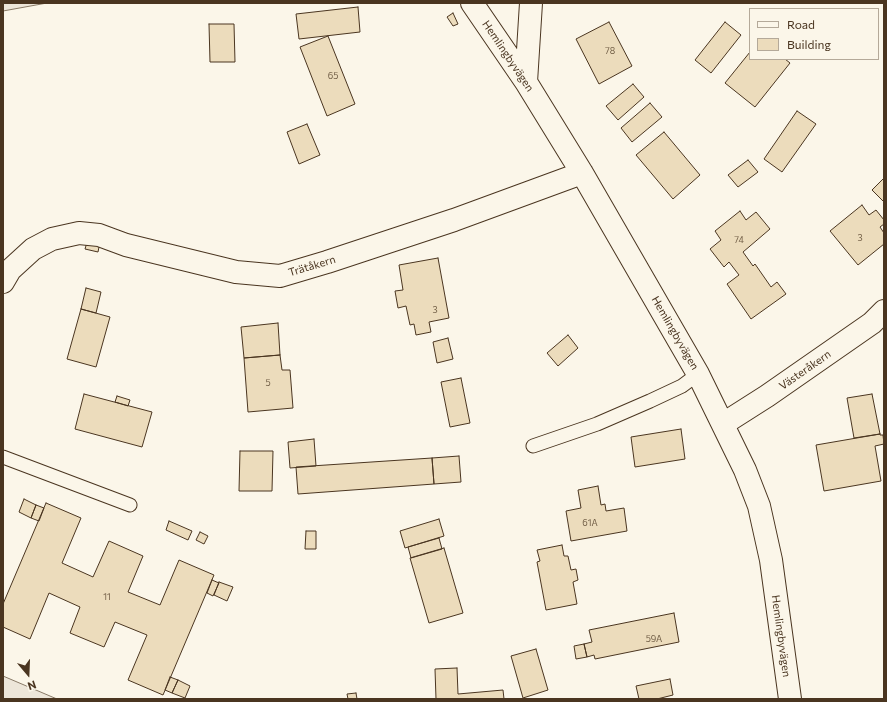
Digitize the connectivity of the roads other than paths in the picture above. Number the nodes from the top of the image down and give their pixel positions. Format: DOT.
graph roads {
  1 [pos="472,3"];
  2 [pos="531,3"];
  3 [pos="526,82"];
  4 [pos="582,173"];
  5 [pos="3,282"];
  6 [pos="884,311"];
  7 [pos="698,374"];
  8 [pos="723,424"];
  9 [pos="533,446"];
  10 [pos="3,457"];
  11 [pos="130,504"];
  12 [pos="790,699"];
  1 -- 3 [label="street, Hemlingbyvägen"];
  2 -- 3 [label="street"];
  3 -- 4 [label="street, Hemlingbyvägen"];
  4 -- 5 [label="street, Trätåkern"];
  4 -- 7 [label="street, Hemlingbyvägen"];
  6 -- 8 [label="street, Västeråkern"];
  7 -- 8 [label="street, Hemlingbyvägen"];
  7 -- 9 [label="lane"];
  8 -- 12 [label="street, Hemlingbyvägen"];
  10 -- 11 [label="lane"];
}
